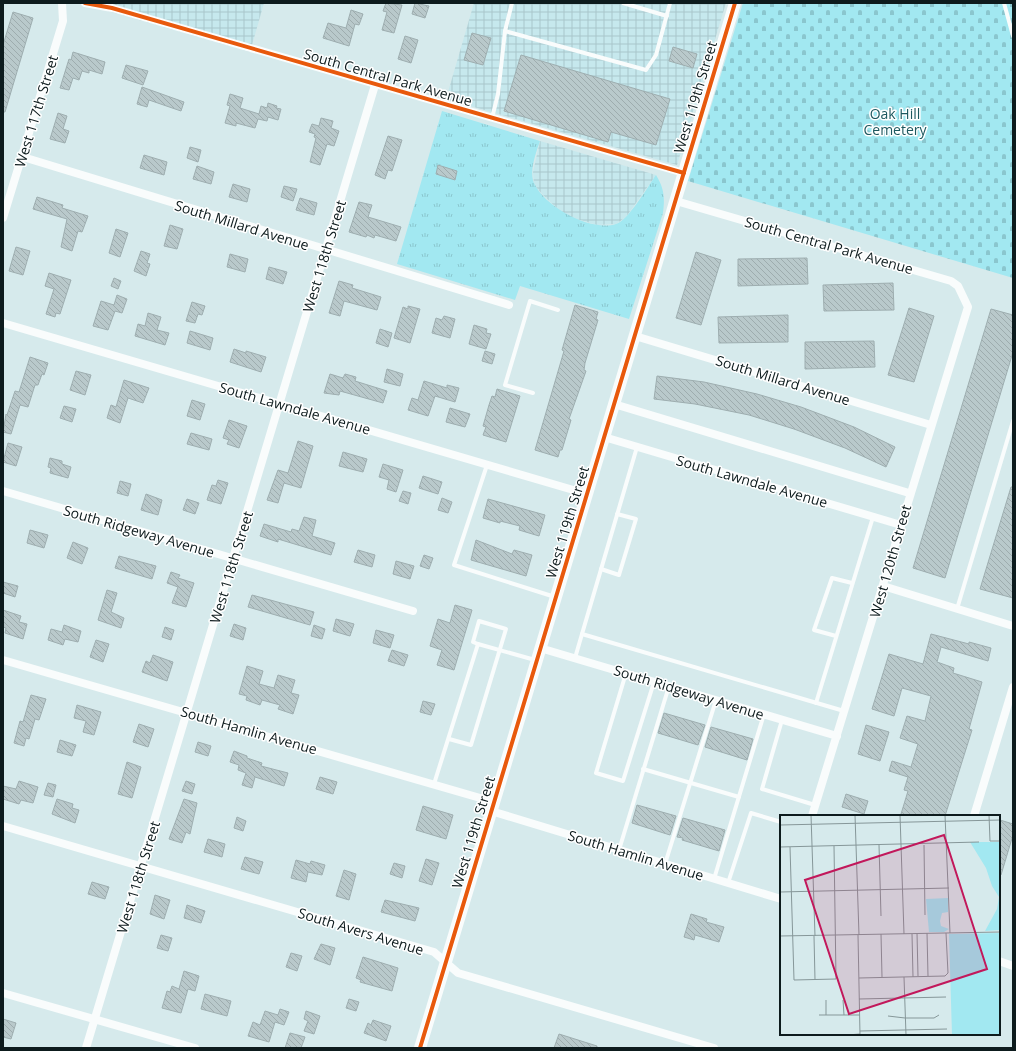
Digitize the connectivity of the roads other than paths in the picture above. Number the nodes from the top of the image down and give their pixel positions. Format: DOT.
graph roads {
  1 [pos="62,3"];
  2 [pos="85,3"];
  3 [pos="512,3"];
  4 [pos="623,3"];
  5 [pos="670,3"];
  6 [pos="735,3"];
  7 [pos="1004,3"];
  8 [pos="667,16"];
  9 [pos="505,31"];
  10 [pos="1013,36"];
  11 [pos="375,85"];
  12 [pos="492,118"];
  13 [pos="23,157"];
  14 [pos="684,173"];
  15 [pos="676,201"];
  16 [pos="3,218"];
  17 [pos="327,251"];
  18 [pos="508,304"];
  19 [pos="968,307"];
  20 [pos="558,310"];
  21 [pos="3,323"];
  22 [pos="635,336"];
  23 [pos="533,393"];
  24 [pos="280,404"];
  25 [pos="614,404"];
  26 [pos="1013,421"];
  27 [pos="931,425"];
  28 [pos="604,437"];
  29 [pos="637,447"];
  30 [pos="487,464"];
  31 [pos="3,491"];
  32 [pos="909,493"];
  33 [pos="587,494"];
  34 [pos="617,514"];
  35 [pos="873,517"];
  36 [pos="901,525"];
  37 [pos="233,559"];
  38 [pos="601,569"];
  39 [pos="852,583"];
  40 [pos="883,586"];
  41 [pos="556,597"];
  42 [pos="957,609"];
  43 [pos="413,611"];
  44 [pos="1013,626"];
  45 [pos="582,634"];
  46 [pos="836,636"];
  47 [pos="478,644"];
  48 [pos="540,648"];
  49 [pos="499,650"];
  50 [pos="574,658"];
  51 [pos="3,660"];
  52 [pos="537,661"];
  53 [pos="626,674"];
  54 [pos="654,682"];
  55 [pos="669,686"];
  56 [pos="1013,686"];
  57 [pos="716,700"];
  58 [pos="816,703"];
  59 [pos="844,711"];
  60 [pos="187,712"];
  61 [pos="764,714"];
  62 [pos="782,720"];
  63 [pos="837,736"];
  64 [pos="449,739"];
  65 [pos="643,769"];
  66 [pos="690,783"];
  67 [pos="434,784"];
  68 [pos="739,797"];
  69 [pos="816,805"];
  70 [pos="493,807"];
  71 [pos="812,815"];
  72 [pos="974,815"];
  73 [pos="780,822"];
  74 [pos="3,826"];
  75 [pos="619,850"];
  76 [pos="665,864"];
  77 [pos="141,865"];
  78 [pos="714,879"];
  79 [pos="728,882"];
  80 [pos="780,899"];
  81 [pos="446,962"];
  82 [pos="1000,962"];
  83 [pos="1013,966"];
  84 [pos="3,993"];
  85 [pos="95,1019"];
  86 [pos="86,1048"];
  87 [pos="195,1048"];
  88 [pos="420,1048"];
  89 [pos="714,1048"];
  1 -- 13 [label="street, West 117th Street"];
  2 -- 11 [label="street, South Central Park Avenue"];
  3 -- 9 [label="lane"];
  4 -- 8 [label="lane"];
  5 -- 8 [label="lane"];
  6 -- 14 [label="street, West 119th Street"];
  7 -- 10 [label="lane"];
  8 -- 9 [label="lane"];
  9 -- 12 [label="lane"];
  11 -- 12 [label="street, South Central Park Avenue"];
  11 -- 17 [label="street, West 118th Street"];
  12 -- 14 [label="street, South Central Park Avenue"];
  13 -- 16 [label="street, West 117th Street"];
  13 -- 17 [label="street, South Millard Avenue"];
  14 -- 15 [label="street, West 119th Street"];
  15 -- 19 [label="street, South Central Park Avenue"];
  15 -- 22 [label="street, West 119th Street"];
  17 -- 18 [label="street, South Millard Avenue"];
  17 -- 24 [label="street, West 118th Street"];
  19 -- 27 [label="street, West 120th Street"];
  20 -- 23 [label="lane"];
  21 -- 24 [label="street, South Lawndale Avenue"];
  22 -- 25 [label="street, West 119th Street"];
  22 -- 27 [label="street, South Millard Avenue"];
  24 -- 30 [label="street, South Lawndale Avenue"];
  24 -- 37 [label="street, West 118th Street"];
  25 -- 28 [label="street, West 119th Street"];
  25 -- 32 [label="street"];
  26 -- 42 [label="lane"];
  27 -- 32 [label="street, West 120th Street"];
  28 -- 29 [label="street, South Lawndale Avenue"];
  28 -- 33 [label="street, West 119th Street"];
  29 -- 34 [label="lane"];
  29 -- 35 [label="street, South Lawndale Avenue"];
  30 -- 33 [label="street, South Lawndale Avenue"];
  30 -- 41 [label="lane"];
  31 -- 37 [label="street, South Ridgeway Avenue"];
  32 -- 36 [label="street, West 120th Street"];
  33 -- 41 [label="street, West 119th Street"];
  34 -- 38 [label="lane"];
  34 -- 38 [label="lane"];
  35 -- 36 [label="street, South Lawndale Avenue"];
  35 -- 39 [label="lane"];
  36 -- 40 [label="street, West 120th Street"];
  37 -- 43 [label="street, South Ridgeway Avenue"];
  37 -- 60 [label="street, West 118th Street"];
  38 -- 45 [label="lane"];
  39 -- 46 [label="lane"];
  39 -- 46 [label="lane"];
  40 -- 42 [label="street"];
  40 -- 59 [label="street, West 120th Street"];
  41 -- 48 [label="street, West 119th Street"];
  42 -- 44 [label="street"];
  45 -- 50 [label="lane"];
  45 -- 58 [label="lane"];
  46 -- 58 [label="lane"];
  47 -- 49 [label="lane"];
  47 -- 49 [label="lane"];
  47 -- 64 [label="lane"];
  48 -- 50 [label="street, South Ridgeway Avenue"];
  48 -- 52 [label="street, West 119th Street"];
  49 -- 52 [label="lane"];
  49 -- 64 [label="lane"];
  50 -- 53 [label="street, South Ridgeway Avenue"];
  51 -- 60 [label="street, South Hamlin Avenue"];
  52 -- 70 [label="street, West 119th Street"];
  53 -- 54 [label="street, South Ridgeway Avenue"];
  53 -- 54 [label="lane"];
  54 -- 55 [label="street, South Ridgeway Avenue"];
  55 -- 57 [label="street, South Ridgeway Avenue"];
  55 -- 65 [label="lane"];
  56 -- 72 [label="street"];
  57 -- 61 [label="street, South Ridgeway Avenue"];
  57 -- 66 [label="lane"];
  58 -- 59 [label="lane"];
  59 -- 63 [label="street, West 120th Street"];
  60 -- 67 [label="street, South Hamlin Avenue"];
  60 -- 77 [label="street, West 118th Street"];
  61 -- 62 [label="street, South Ridgeway Avenue"];
  61 -- 68 [label="lane"];
  62 -- 63 [label="street, South Ridgeway Avenue"];
  62 -- 69 [label="lane"];
  63 -- 69 [label="street, West 120th Street"];
  64 -- 67 [label="lane"];
  65 -- 66 [label="lane"];
  65 -- 75 [label="lane"];
  66 -- 68 [label="lane"];
  66 -- 76 [label="lane"];
  67 -- 70 [label="street, South Hamlin Avenue"];
  68 -- 78 [label="lane"];
  69 -- 71 [label="street, West 120th Street"];
  70 -- 75 [label="street, South Hamlin Avenue"];
  70 -- 81 [label="street, West 119th Street"];
  73 -- 79 [label="lane"];
  74 -- 77 [label="street, South Avers Avenue"];
  75 -- 76 [label="street, South Hamlin Avenue"];
  76 -- 78 [label="street, South Hamlin Avenue"];
  77 -- 81 [label="street, South Avers Avenue"];
  77 -- 85 [label="street, West 118th Street"];
  78 -- 79 [label="street, South Hamlin Avenue"];
  79 -- 80 [label="street, South Hamlin Avenue"];
  81 -- 88 [label="street, West 119th Street"];
  81 -- 89 [label="street, South Avers Avenue"];
  82 -- 83 [label="street"];
  84 -- 85 [label="street"];
  85 -- 86 [label="street, West 118th Street"];
  85 -- 87 [label="street"];
}
